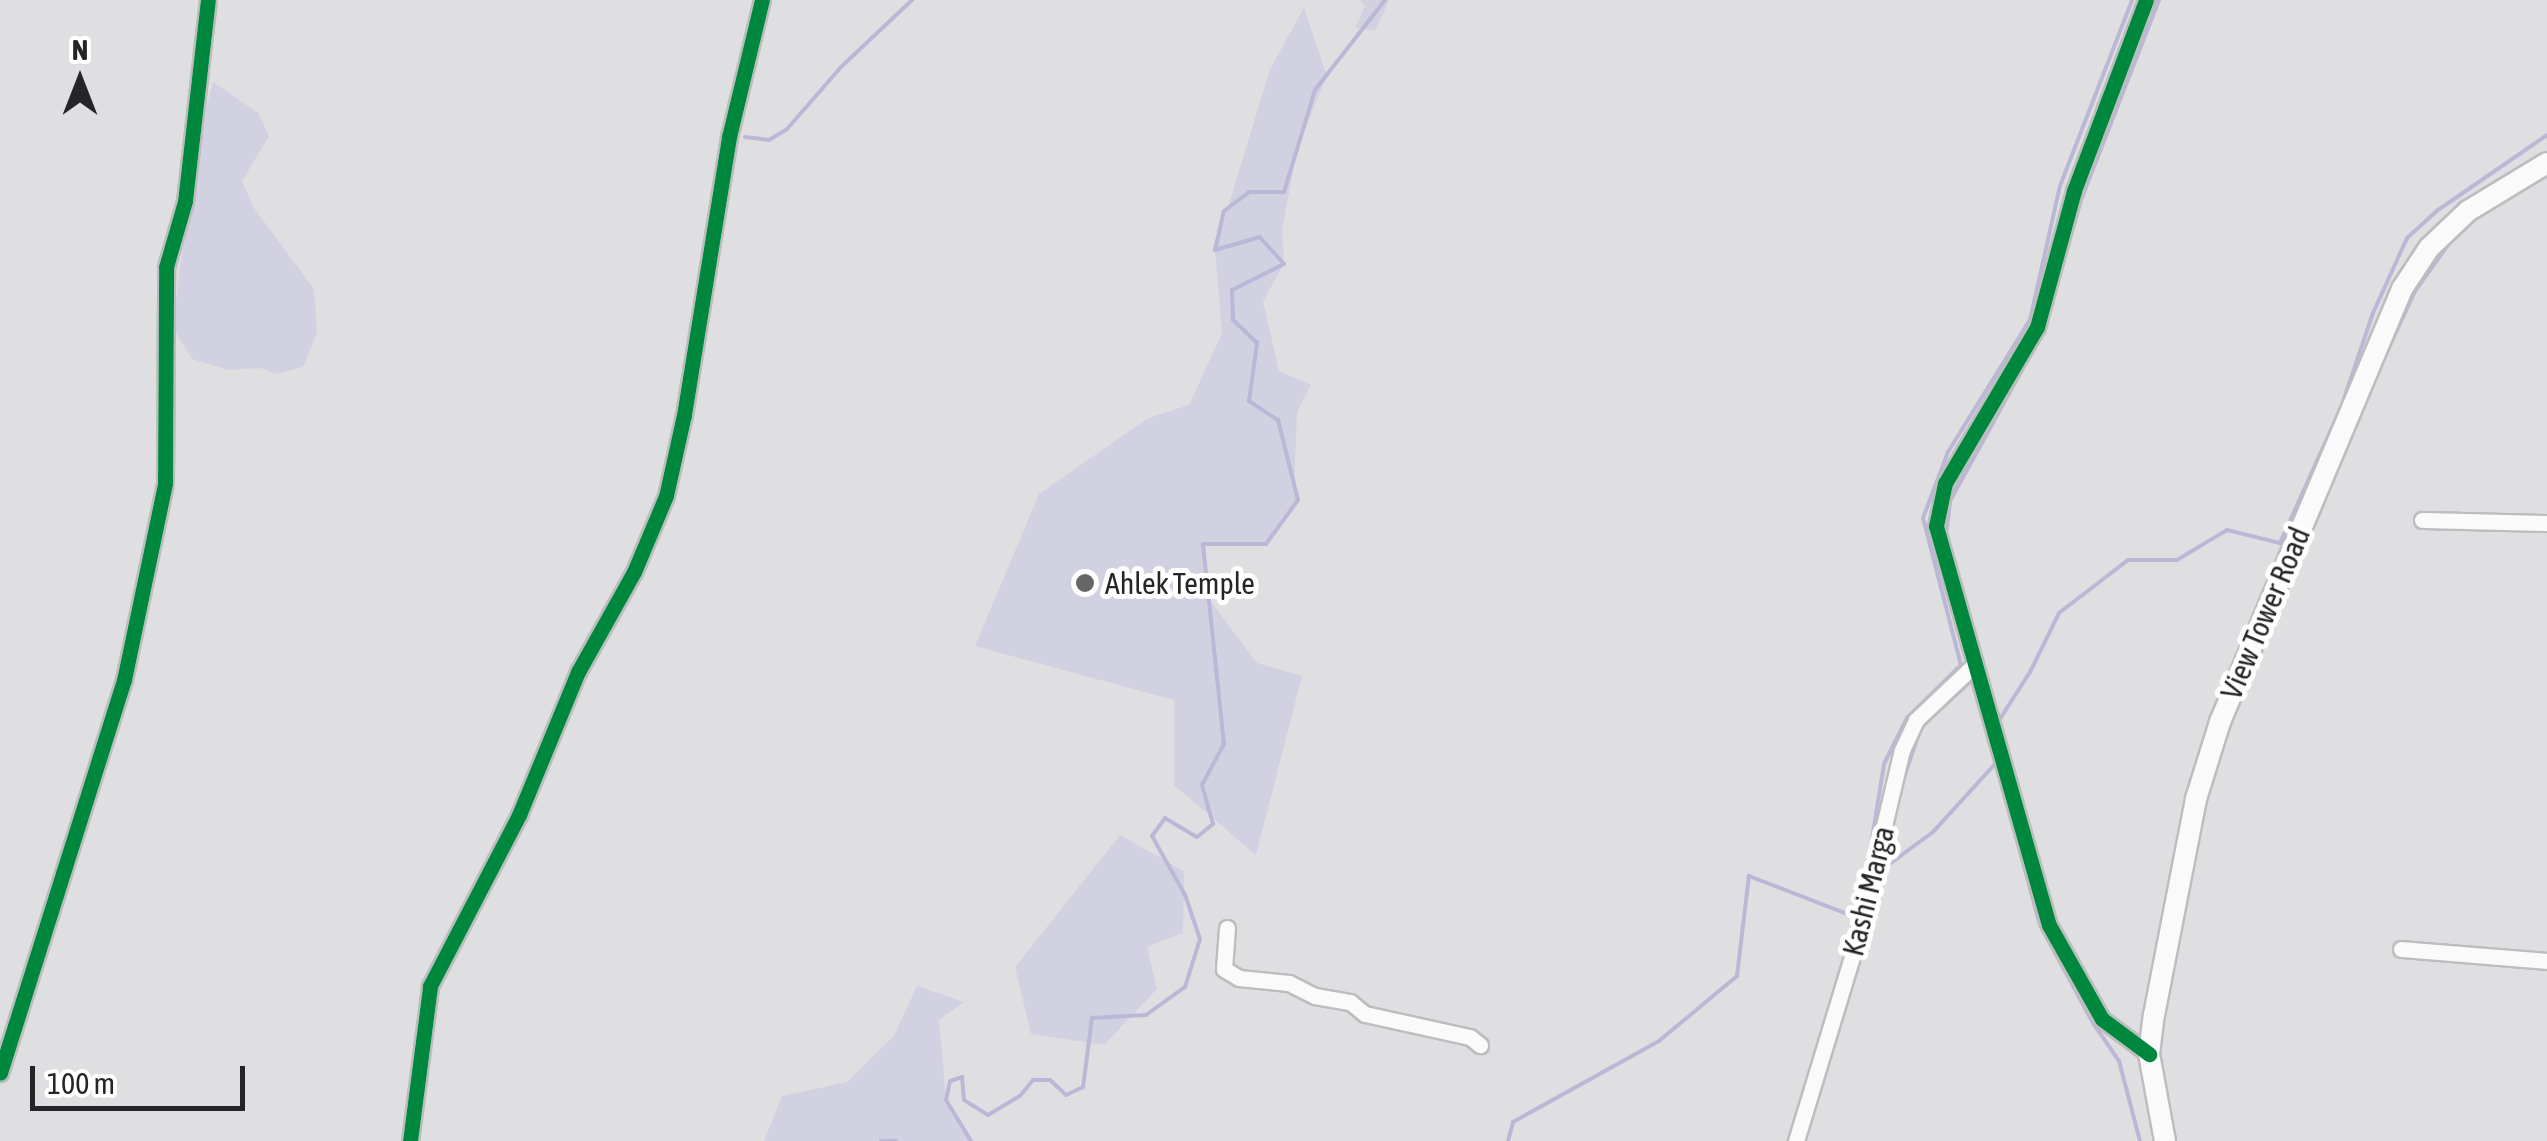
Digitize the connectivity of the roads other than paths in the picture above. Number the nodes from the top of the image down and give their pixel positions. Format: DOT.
graph roads {
  1 [pos="208,0"];
  2 [pos="762,0"];
  3 [pos="2146,0"];
  4 [pos="2547,163"];
  5 [pos="2422,520"];
  6 [pos="2547,523"];
  7 [pos="1975,664"];
  8 [pos="1226,928"];
  9 [pos="2402,949"];
  10 [pos="2547,961"];
  11 [pos="1480,1045"];
  12 [pos="2149,1054"];
  13 [pos="0,1073"];
  14 [pos="410,1141"];
  15 [pos="1796,1141"];
  16 [pos="2165,1141"];
  1 -- 13 [label="street"];
  2 -- 14 [label="street"];
  3 -- 7 [label="street"];
  4 -- 12 [label="street, View Tower Road"];
  5 -- 6 [label="street"];
  7 -- 12 [label="street"];
  7 -- 15 [label="street, Kashi Marga"];
  8 -- 11 [label="street"];
  9 -- 10 [label="street"];
  12 -- 16 [label="street, View Tower Road"];
}
